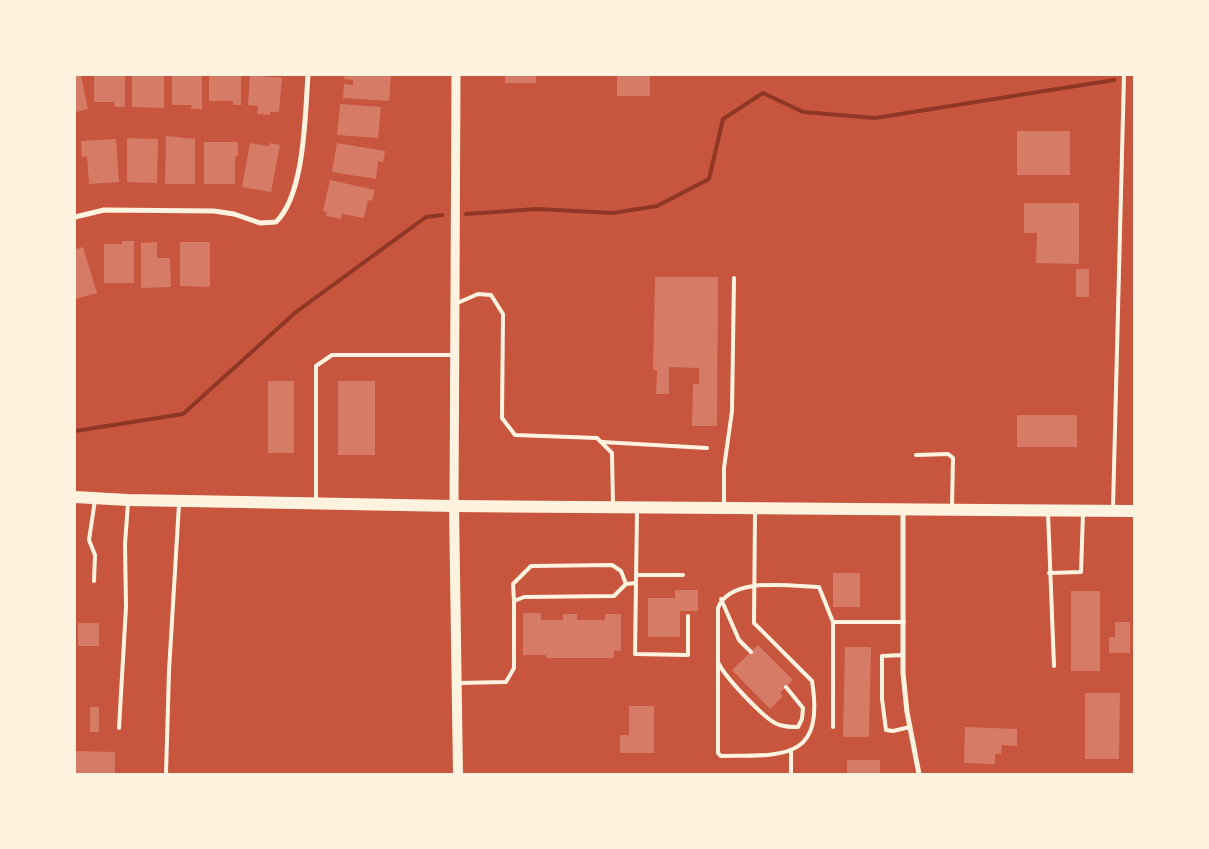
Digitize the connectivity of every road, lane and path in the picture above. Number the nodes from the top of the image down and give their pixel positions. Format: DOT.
graph roads {
  1 [pos="308,75"];
  2 [pos="456,75"];
  3 [pos="1124,75"];
  4 [pos="75,217"];
  5 [pos="734,278"];
  6 [pos="454,305"];
  7 [pos="454,355"];
  8 [pos="601,442"];
  9 [pos="707,448"];
  10 [pos="916,455"];
  11 [pos="75,496"];
  12 [pos="95,498"];
  13 [pos="128,500"];
  14 [pos="179,502"];
  15 [pos="316,504"];
  16 [pos="454,506"];
  17 [pos="613,506"];
  18 [pos="637,506"];
  19 [pos="724,507"];
  20 [pos="756,507"];
  21 [pos="903,508"];
  22 [pos="952,509"];
  23 [pos="1048,510"];
  24 [pos="1083,510"];
  25 [pos="1113,511"];
  26 [pos="1134,511"];
  27 [pos="1049,573"];
  28 [pos="636,575"];
  29 [pos="683,575"];
  30 [pos="94,582"];
  31 [pos="626,584"];
  32 [pos="636,584"];
  33 [pos="754,585"];
  34 [pos="721,598"];
  35 [pos="514,601"];
  36 [pos="688,616"];
  37 [pos="833,622"];
  38 [pos="904,622"];
  39 [pos="750,652"];
  40 [pos="904,656"];
  41 [pos="718,662"];
  42 [pos="1054,666"];
  43 [pos="457,683"];
  44 [pos="786,687"];
  45 [pos="910,727"];
  46 [pos="119,728"];
  47 [pos="833,728"];
  48 [pos="791,752"];
  49 [pos="166,774"];
  50 [pos="458,774"];
  51 [pos="791,774"];
  52 [pos="919,774"];
  1 -- 4 [label="street"];
  2 -- 6 [label="street"];
  3 -- 25 [label="lane"];
  5 -- 19 [label="lane"];
  6 -- 7 [label="street"];
  6 -- 8 [label="lane"];
  7 -- 15 [label="lane"];
  7 -- 16 [label="street"];
  8 -- 9 [label="lane"];
  8 -- 17 [label="lane"];
  10 -- 22 [label="lane"];
  11 -- 12 [label="main road"];
  12 -- 13 [label="main road"];
  12 -- 30 [label="lane"];
  13 -- 14 [label="main road"];
  13 -- 46 [label="lane"];
  14 -- 15 [label="main road"];
  14 -- 49 [label="lane"];
  15 -- 16 [label="main road"];
  16 -- 17 [label="main road"];
  16 -- 43 [label="main road"];
  17 -- 18 [label="main road"];
  18 -- 19 [label="main road"];
  18 -- 28 [label="lane"];
  19 -- 20 [label="main road"];
  20 -- 21 [label="main road"];
  20 -- 33 [label="lane"];
  21 -- 22 [label="main road"];
  21 -- 38 [label="street"];
  22 -- 23 [label="main road"];
  23 -- 24 [label="main road"];
  23 -- 27 [label="lane"];
  24 -- 25 [label="main road"];
  24 -- 27 [label="lane"];
  25 -- 26 [label="main road"];
  27 -- 42 [label="lane"];
  28 -- 29 [label="lane"];
  28 -- 32 [label="lane"];
  31 -- 32 [label="lane"];
  31 -- 35 [label="lane"];
  31 -- 35 [label="lane"];
  32 -- 36 [label="lane"];
  33 -- 34 [label="lane"];
  33 -- 37 [label="lane"];
  33 -- 48 [label="lane"];
  34 -- 39 [label="lane"];
  34 -- 41 [label="lane"];
  35 -- 43 [label="lane"];
  37 -- 38 [label="lane"];
  37 -- 47 [label="lane"];
  38 -- 40 [label="street"];
  40 -- 45 [label="street"];
  40 -- 45 [label="lane"];
  41 -- 44 [label="lane"];
  41 -- 48 [label="lane"];
  43 -- 50 [label="main road"];
  45 -- 52 [label="street"];
  48 -- 51 [label="lane"];
}
